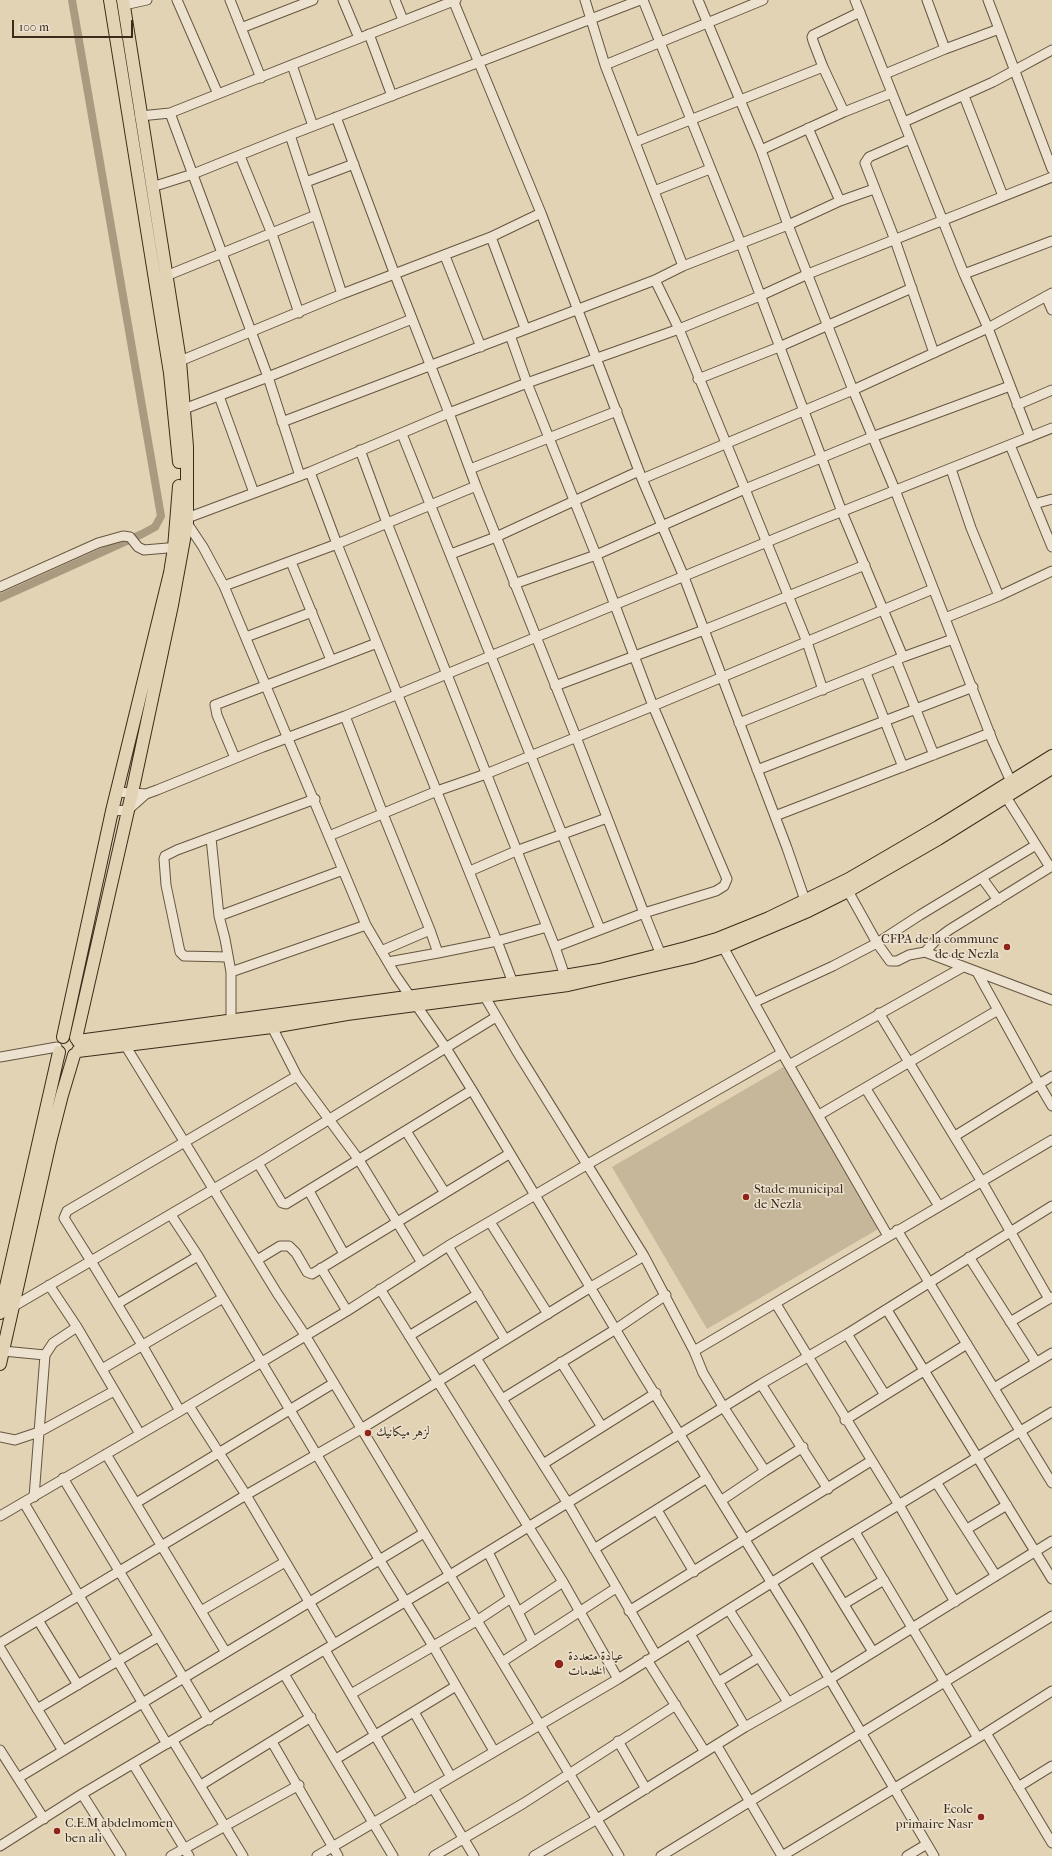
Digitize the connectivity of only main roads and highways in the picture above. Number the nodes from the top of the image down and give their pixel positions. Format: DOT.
graph roads {
  1 [pos="110,0"];
  2 [pos="123,2"];
  3 [pos="178,547"];
  4 [pos="1052,756"];
  5 [pos="1052,768"];
  6 [pos="1011,790"];
  7 [pos="807,907"];
  8 [pos="566,981"];
  9 [pos="413,1001"];
  10 [pos="60,1045"];
  11 [pos="76,1046"];
  12 [pos="0,1313"];
  13 [pos="0,1364"];
  1 -- 3 [label="main road"];
  2 -- 3 [label="main road"];
  3 -- 10 [label="main road"];
  3 -- 11 [label="main road"];
  4 -- 6 [label="main road"];
  5 -- 6 [label="main road"];
  6 -- 7 [label="main road"];
  6 -- 7 [label="main road"];
  7 -- 8 [label="main road"];
  7 -- 8 [label="main road"];
  8 -- 9 [label="main road"];
  8 -- 9 [label="main road"];
  9 -- 11 [label="main road"];
  9 -- 11 [label="main road"];
  10 -- 11 [label="main road"];
  10 -- 11 [label="main road"];
  10 -- 12 [label="main road"];
  11 -- 13 [label="main road"];
}
